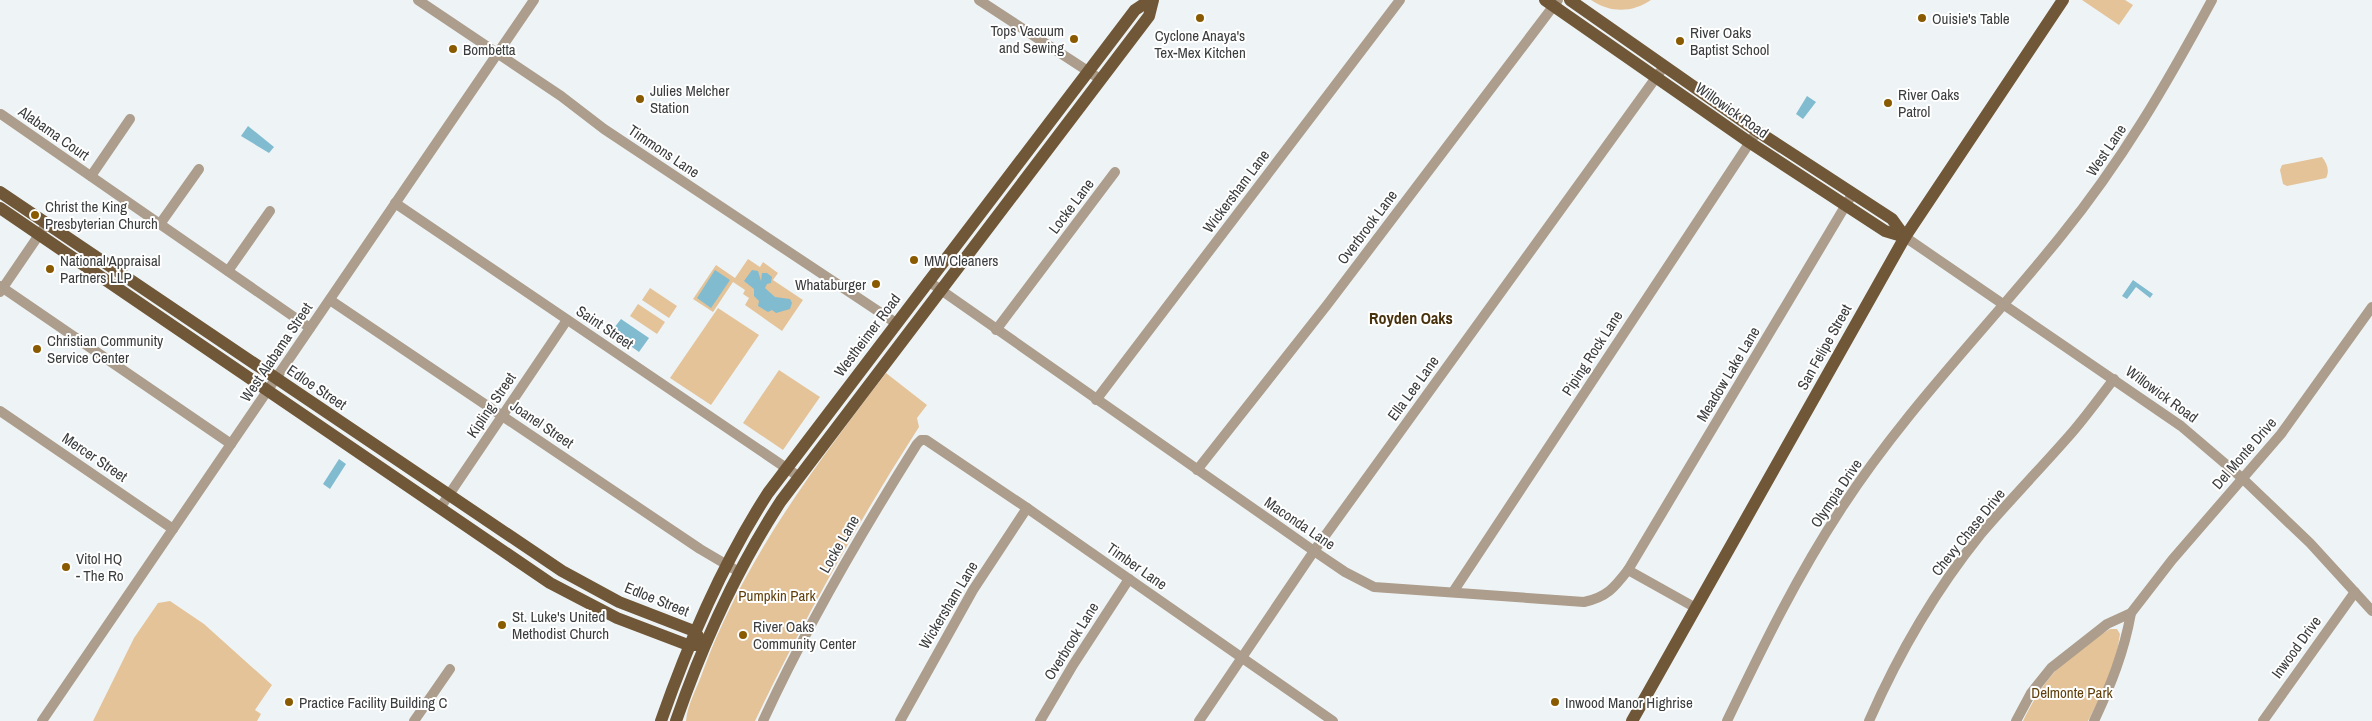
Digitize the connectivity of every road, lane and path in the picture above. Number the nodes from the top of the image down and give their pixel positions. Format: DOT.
graph roads {
  1 [pos="418,0"];
  2 [pos="534,0"];
  3 [pos="979,0"];
  4 [pos="1151,0"];
  5 [pos="1400,0"];
  6 [pos="1570,0"];
  7 [pos="2063,0"];
  8 [pos="2212,0"];
  9 [pos="1553,2"];
  10 [pos="498,53"];
  11 [pos="1654,58"];
  12 [pos="1666,66"];
  13 [pos="1088,71"];
  14 [pos="1656,76"];
  15 [pos="1100,79"];
  16 [pos="1,114"];
  17 [pos="130,119"];
  18 [pos="1757,130"];
  19 [pos="1750,142"];
  20 [pos="199,169"];
  21 [pos="1115,172"];
  22 [pos="90,176"];
  23 [pos="0,192"];
  24 [pos="1854,193"];
  25 [pos="395,203"];
  26 [pos="1846,205"];
  27 [pos="0,208"];
  28 [pos="270,211"];
  29 [pos="46,223"];
  30 [pos="160,224"];
  31 [pos="39,234"];
  32 [pos="1905,237"];
  33 [pos="228,271"];
  34 [pos="928,281"];
  35 [pos="1,289"];
  36 [pos="940,290"];
  37 [pos="330,300"];
  38 [pos="164,303"];
  39 [pos="2005,304"];
  40 [pos="2372,307"];
  41 [pos="156,314"];
  42 [pos="566,320"];
  43 [pos="896,324"];
  44 [pos="310,328"];
  45 [pos="996,330"];
  46 [pos="891,354"];
  47 [pos="276,378"];
  48 [pos="2114,379"];
  49 [pos="268,390"];
  50 [pos="843,392"];
  51 [pos="1096,400"];
  52 [pos="854,402"];
  53 [pos="0,411"];
  54 [pos="502,416"];
  55 [pos="921,440"];
  56 [pos="231,444"];
  57 [pos="378,448"];
  58 [pos="370,461"];
  59 [pos="786,468"];
  60 [pos="1198,470"];
  61 [pos="798,476"];
  62 [pos="2242,478"];
  63 [pos="448,496"];
  64 [pos="440,508"];
  65 [pos="1027,508"];
  66 [pos="173,529"];
  67 [pos="1314,551"];
  68 [pos="533,552"];
  69 [pos="524,565"];
  70 [pos="726,565"];
  71 [pos="1628,570"];
  72 [pos="739,572"];
  73 [pos="1129,579"];
  74 [pos="1453,592"];
  75 [pos="2355,592"];
  76 [pos="1696,608"];
  77 [pos="2372,611"];
  78 [pos="2131,613"];
  79 [pos="694,631"];
  80 [pos="704,644"];
  81 [pos="688,645"];
  82 [pos="1240,658"];
  83 [pos="450,668"];
  84 [pos="42,721"];
  85 [pos="414,721"];
  86 [pos="661,721"];
  87 [pos="676,721"];
  88 [pos="763,721"];
  89 [pos="900,721"];
  90 [pos="1040,721"];
  91 [pos="1199,721"];
  92 [pos="1333,721"];
  93 [pos="1632,721"];
  94 [pos="1727,721"];
  95 [pos="1869,721"];
  96 [pos="2016,721"];
  97 [pos="2094,721"];
  98 [pos="2263,721"];
  1 -- 10 [label="street, Timmons Lane"];
  2 -- 10 [label="street, West Alabama Street"];
  3 -- 13 [label="street"];
  4 -- 13 [label="main road, Westheimer Road"];
  4 -- 15 [label="main road, Westheimer Road"];
  5 -- 51 [label="street, Wickersham Lane"];
  6 -- 11 [label="main road, Willowick Road"];
  7 -- 32 [label="main road, San Felipe Street"];
  8 -- 39 [label="street, West Lane"];
  9 -- 14 [label="main road, Willowick Road"];
  9 -- 60 [label="street, Overbrook Lane"];
  10 -- 25 [label="street, West Alabama Street"];
  10 -- 43 [label="street, Timmons Lane"];
  11 -- 12 [label="main road, Willowick Road"];
  11 -- 14 [label="street"];
  12 -- 14 [label="street, Ella Lee Lane"];
  12 -- 18 [label="main road, Willowick Road"];
  13 -- 15 [label="street"];
  13 -- 34 [label="main road, Westheimer Road"];
  14 -- 19 [label="main road, Willowick Road"];
  14 -- 67 [label="street, Ella Lee Lane"];
  15 -- 36 [label="main road, Westheimer Road"];
  16 -- 22 [label="street, Alabama Court"];
  17 -- 22 [label="street, Alabama Court"];
  18 -- 19 [label="street, Piping Rock Lane"];
  18 -- 24 [label="main road, Willowick Road"];
  19 -- 26 [label="main road, Willowick Road"];
  19 -- 74 [label="street, Piping Rock Lane"];
  20 -- 30 [label="street"];
  21 -- 45 [label="street, Locke Lane"];
  22 -- 30 [label="street, Alabama Court"];
  23 -- 29 [label="main road, Edloe Street"];
  24 -- 26 [label="street, Meadow Lake Lane"];
  24 -- 32 [label="main road, Willowick Road"];
  25 -- 37 [label="street, West Alabama Street"];
  25 -- 42 [label="street, Saint Street"];
  26 -- 32 [label="main road, Willowick Road"];
  26 -- 71 [label="street, Meadow Lake Lane"];
  27 -- 31 [label="main road, Edloe Street"];
  28 -- 33 [label="street"];
  29 -- 31 [label="street"];
  29 -- 38 [label="main road, Edloe Street"];
  30 -- 33 [label="street, Alabama Court"];
  31 -- 35 [label="street"];
  31 -- 41 [label="main road, Edloe Street"];
  32 -- 39 [label="street, Willowick Road"];
  32 -- 76 [label="main road, San Felipe Street"];
  33 -- 44 [label="street, Alabama Court"];
  34 -- 36 [label="street, Maconda Lane"];
  34 -- 43 [label="main road, Westheimer Road"];
  35 -- 56 [label="street"];
  36 -- 45 [label="street, Maconda Lane"];
  36 -- 46 [label="main road, Westheimer Road"];
  37 -- 44 [label="street, West Alabama Street"];
  37 -- 54 [label="street, Joanel Street"];
  38 -- 41 [label="main road"];
  38 -- 47 [label="main road, Edloe Street"];
  39 -- 48 [label="street, Willowick Road"];
  39 -- 94 [label="street, Olympia Drive"];
  40 -- 62 [label="street, Del Monte Drive"];
  41 -- 49 [label="main road, Edloe Street"];
  42 -- 54 [label="street, Kipling Street"];
  42 -- 59 [label="street, Saint Street"];
  43 -- 46 [label="main road"];
  43 -- 50 [label="main road, Westheimer Road"];
  44 -- 47 [label="street, West Alabama Street"];
  45 -- 51 [label="street, Maconda Lane"];
  46 -- 52 [label="main road, Westheimer Road"];
  47 -- 49 [label="street, West Alabama Street"];
  47 -- 57 [label="main road, Edloe Street"];
  48 -- 62 [label="street, Willowick Road"];
  48 -- 95 [label="street, Chevy Chase Drive"];
  49 -- 56 [label="street, West Alabama Street"];
  49 -- 58 [label="main road, Edloe Street"];
  50 -- 52 [label="main road"];
  50 -- 59 [label="main road, Westheimer Road"];
  51 -- 60 [label="street, Maconda Lane"];
  52 -- 61 [label="main road, Westheimer Road"];
  53 -- 66 [label="street, Mercer Street"];
  54 -- 63 [label="street, Kipling Street"];
  54 -- 70 [label="street, Joanel Street"];
  55 -- 65 [label="street, Timber Lane"];
  55 -- 88 [label="street, Locke Lane"];
  56 -- 66 [label="street, West Alabama Street"];
  57 -- 58 [label="main road"];
  57 -- 63 [label="main road, Edloe Street"];
  58 -- 64 [label="main road, Edloe Street"];
  59 -- 61 [label="street, Saint Street"];
  59 -- 70 [label="main road, Westheimer Road"];
  60 -- 67 [label="street, Maconda Lane"];
  61 -- 72 [label="main road, Westheimer Road"];
  62 -- 75 [label="street, Willowick Road"];
  62 -- 78 [label="street, Del Monte Drive"];
  63 -- 64 [label="street, Kipling Street"];
  63 -- 68 [label="main road, Edloe Street"];
  64 -- 69 [label="main road, Edloe Street"];
  65 -- 73 [label="street, Timber Lane"];
  65 -- 89 [label="street, Wickersham Lane"];
  66 -- 84 [label="street, West Alabama Street"];
  67 -- 74 [label="street, Maconda Lane"];
  67 -- 82 [label="street, Ella Lee Lane"];
  68 -- 69 [label="main road"];
  68 -- 79 [label="main road, Edloe Street"];
  69 -- 81 [label="main road, Edloe Street"];
  70 -- 72 [label="street, Joanel Street"];
  70 -- 79 [label="main road, Westheimer Road"];
  71 -- 74 [label="street, Maconda Lane"];
  71 -- 76 [label="street"];
  72 -- 80 [label="main road, Westheimer Road"];
  73 -- 82 [label="street, Timber Lane"];
  73 -- 90 [label="street, Overbrook Lane"];
  75 -- 77 [label="street, Willowick Road"];
  75 -- 98 [label="street, Inwood Drive"];
  76 -- 93 [label="main road, San Felipe Street"];
  78 -- 96 [label="street, Del Monte Drive"];
  78 -- 97 [label="street, Del Monte Drive"];
  79 -- 80 [label="main road, Edloe Street"];
  79 -- 81 [label="main road, Westheimer Road"];
  80 -- 81 [label="main road, Edloe Street"];
  80 -- 87 [label="main road, Westheimer Road"];
  81 -- 86 [label="main road, Westheimer Road"];
  82 -- 91 [label="street, Ella Lee Lane"];
  82 -- 92 [label="street, Timber Lane"];
  83 -- 85 [label="street"];
}
